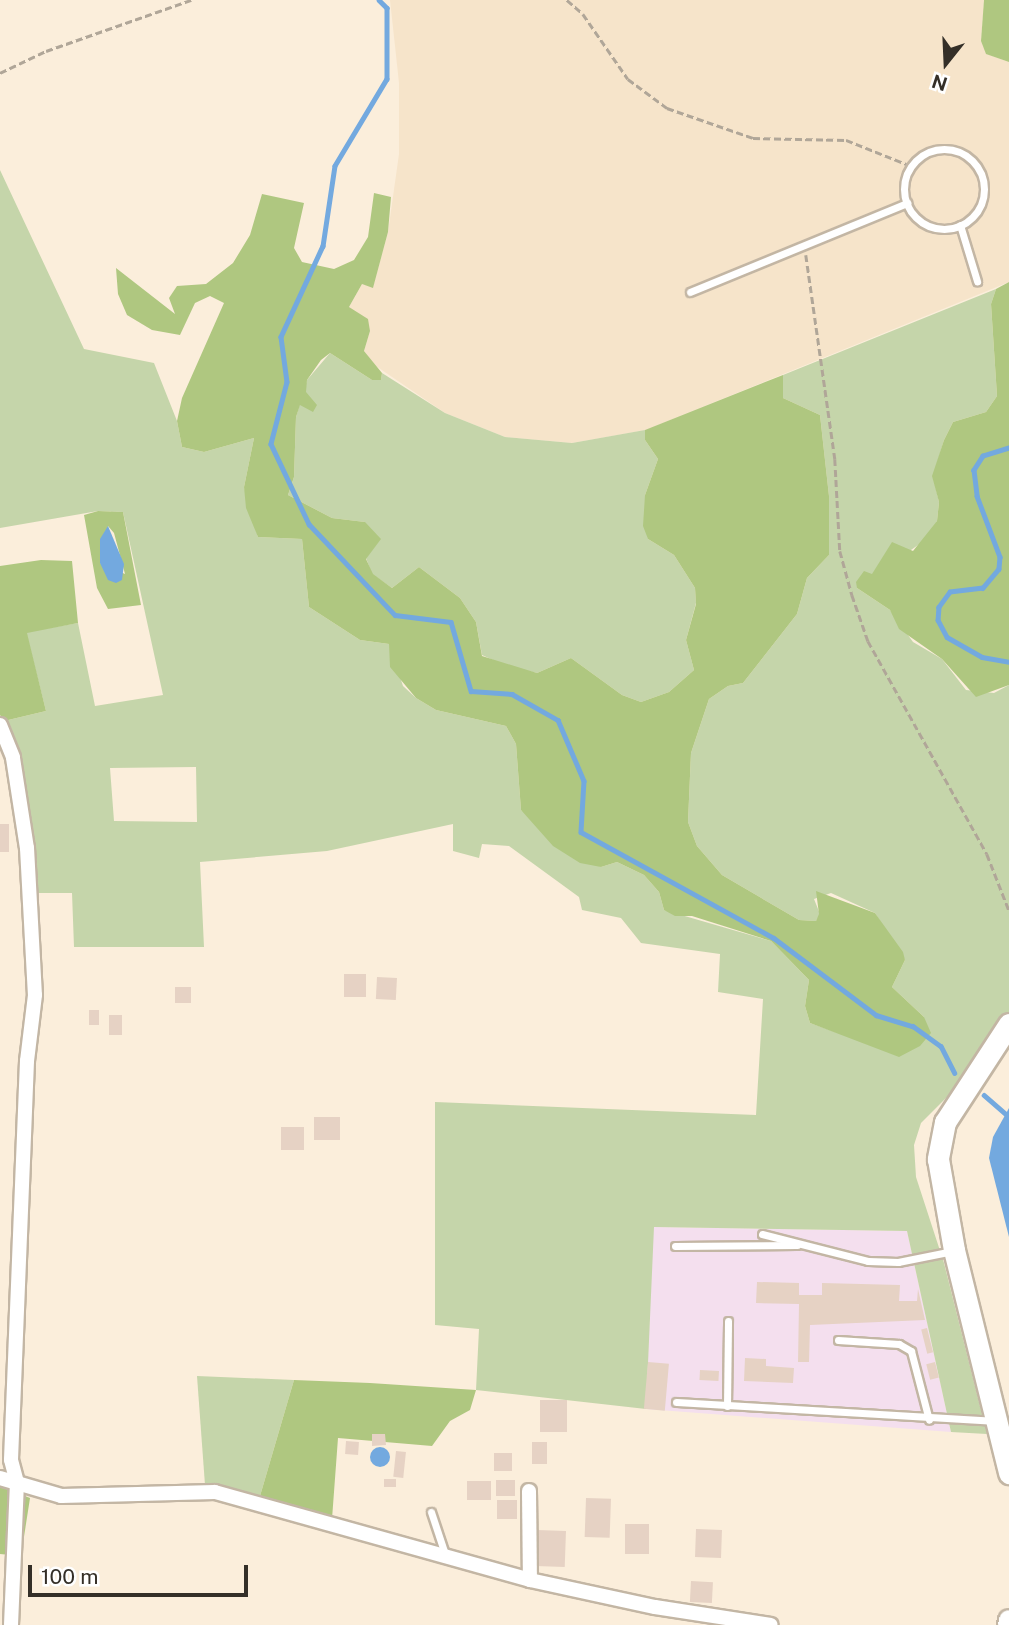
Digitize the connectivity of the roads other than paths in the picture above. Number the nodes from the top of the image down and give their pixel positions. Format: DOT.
graph roads {
  1 [pos="907,204"];
  2 [pos="960,225"];
  3 [pos="978,281"];
  4 [pos="690,292"];
  5 [pos="0,725"];
  6 [pos="1009,1024"];
  7 [pos="762,1234"];
  8 [pos="800,1244"];
  9 [pos="675,1247"];
  10 [pos="954,1250"];
  11 [pos="728,1321"];
  12 [pos="838,1340"];
  13 [pos="676,1402"];
  14 [pos="727,1406"];
  15 [pos="929,1420"];
  16 [pos="994,1421"];
  17 [pos="1009,1473"];
  18 [pos="0,1478"];
  19 [pos="17,1482"];
  20 [pos="529,1491"];
  21 [pos="430,1512"];
  22 [pos="446,1558"];
  23 [pos="530,1580"];
  24 [pos="1009,1620"];
  25 [pos="11,1625"];
  26 [pos="771,1625"];
  27 [pos="1008,1625"];
  1 -- 2 [label="lane"];
  1 -- 2 [label="lane"];
  1 -- 4 [label="lane"];
  2 -- 3 [label="lane"];
  5 -- 19 [label="street"];
  6 -- 10 [label="main road"];
  7 -- 8 [label="lane"];
  8 -- 9 [label="lane"];
  8 -- 10 [label="lane"];
  10 -- 16 [label="main road"];
  11 -- 14 [label="lane"];
  12 -- 15 [label="lane"];
  13 -- 14 [label="lane"];
  14 -- 15 [label="lane"];
  15 -- 16 [label="lane"];
  16 -- 17 [label="main road"];
  18 -- 19 [label="street"];
  19 -- 22 [label="street"];
  19 -- 25 [label="street"];
  20 -- 23 [label="street"];
  21 -- 22 [label="lane"];
  22 -- 23 [label="street"];
  23 -- 26 [label="street"];
  24 -- 27 [label="main road"];
}
